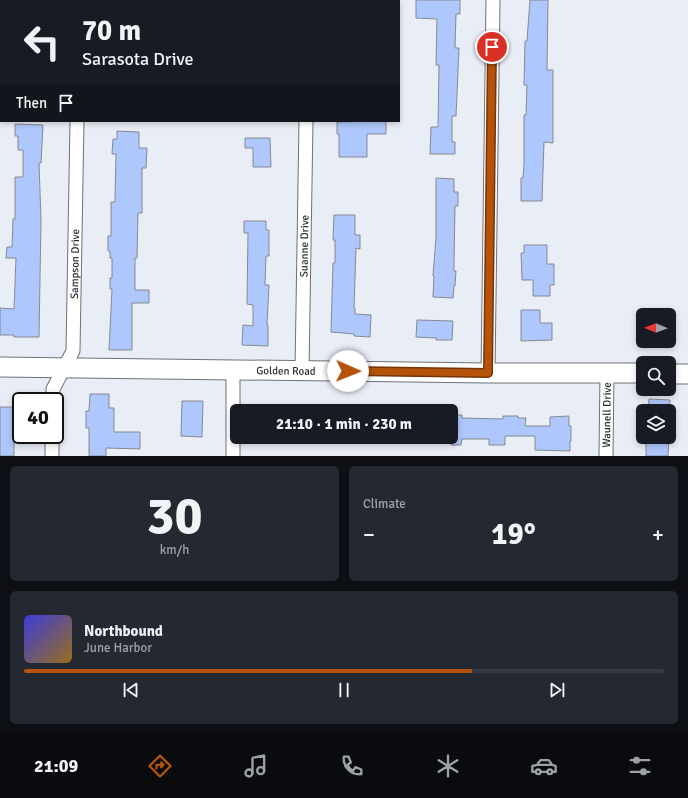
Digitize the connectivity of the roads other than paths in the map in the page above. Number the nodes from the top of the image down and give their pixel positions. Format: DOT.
graph roads {
  1 [pos="493,0"];
  2 [pos="77,122"];
  3 [pos="306,122"];
  4 [pos="0,367"];
  5 [pos="64,368"];
  6 [pos="233,370"];
  7 [pos="302,371"];
  8 [pos="488,373"];
  9 [pos="607,373"];
  10 [pos="636,373"];
  11 [pos="676,374"];
  12 [pos="688,374"];
  13 [pos="53,392"];
  14 [pos="52,444"];
  15 [pos="52,456"];
  16 [pos="233,456"];
  17 [pos="606,456"];
  1 -- 8 [label="street"];
  2 -- 5 [label="street, Sampson Drive"];
  3 -- 7 [label="street, Suanne Drive"];
  4 -- 5 [label="street, Golden Road"];
  5 -- 6 [label="street, Golden Road"];
  5 -- 13 [label="street, Sampson Drive"];
  6 -- 7 [label="street, Golden Road"];
  6 -- 16 [label="street"];
  7 -- 8 [label="street, Golden Road"];
  8 -- 9 [label="street, Golden Road"];
  9 -- 10 [label="street, Golden Road"];
  9 -- 17 [label="street, Waunell Drive"];
  11 -- 12 [label="street"];
  14 -- 15 [label="street"];
}
